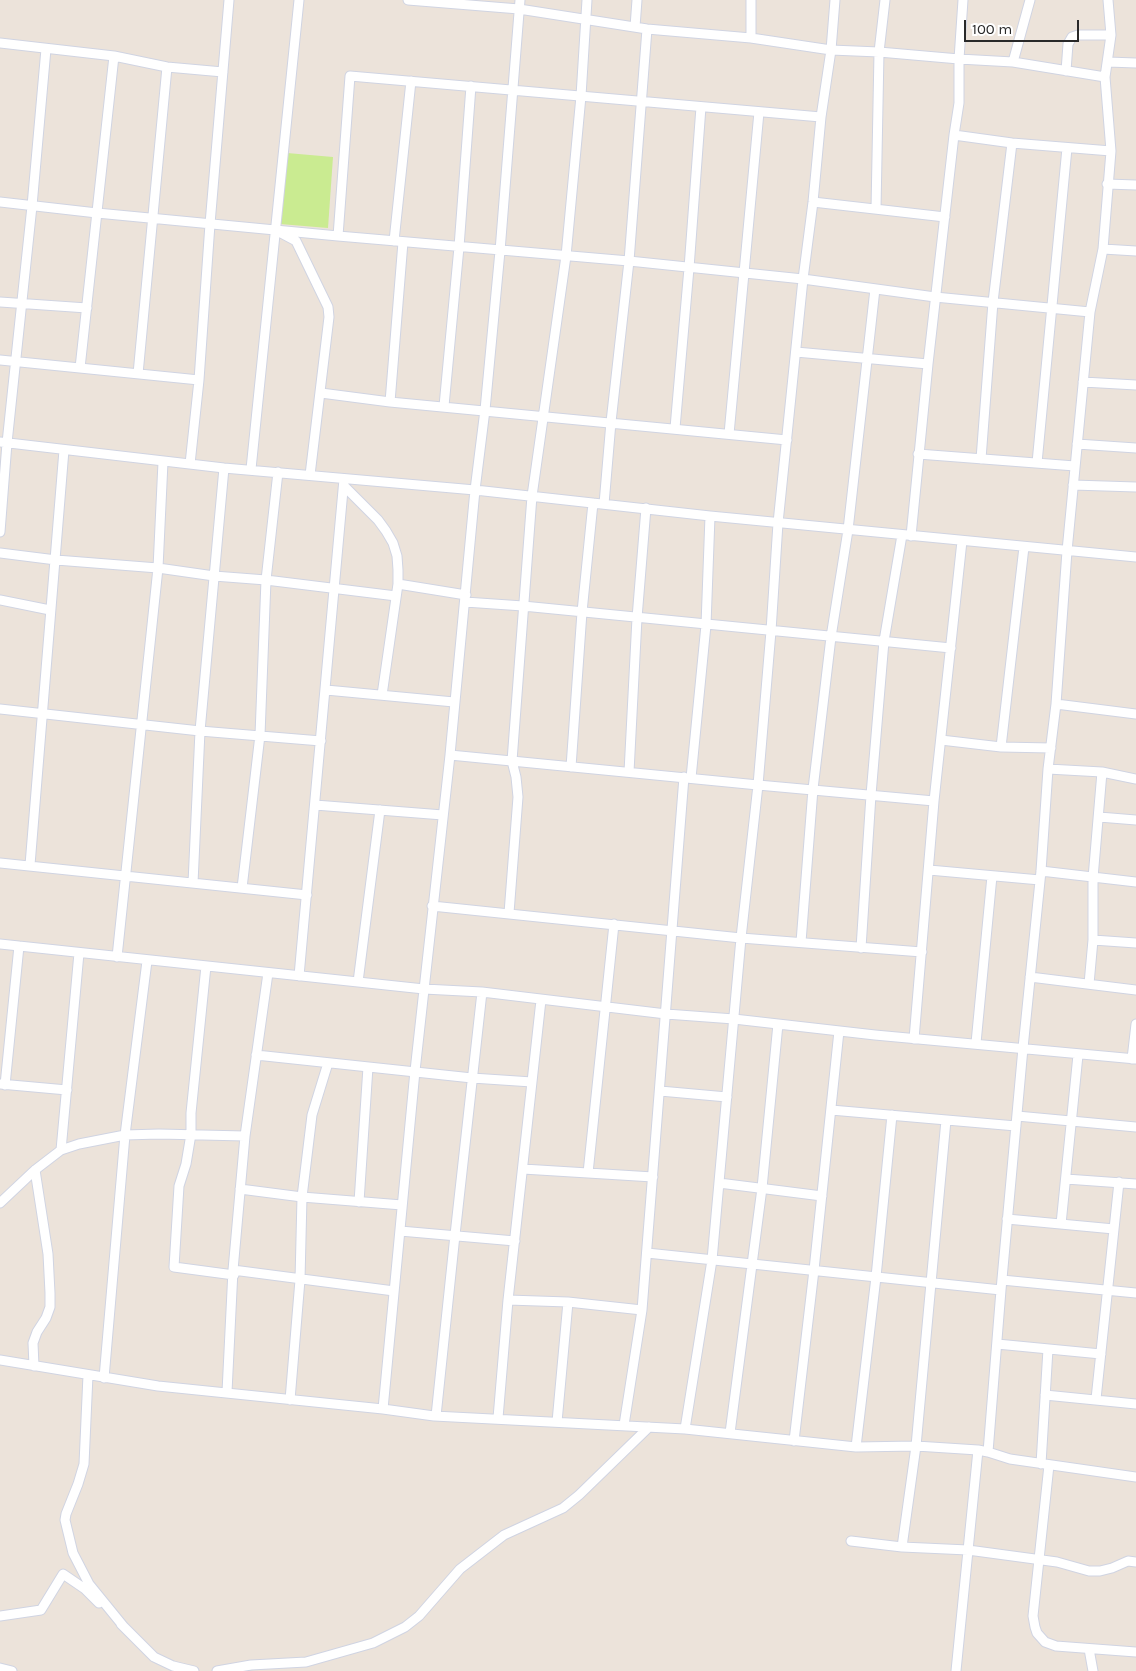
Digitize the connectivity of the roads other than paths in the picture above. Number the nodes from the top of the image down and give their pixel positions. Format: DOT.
graph roads {
  1 [pos="229,0"];
  2 [pos="299,0"];
  3 [pos="408,0"];
  4 [pos="587,0"];
  5 [pos="637,0"];
  6 [pos="751,0"];
  7 [pos="835,0"];
  8 [pos="886,0"];
  9 [pos="963,0"];
  10 [pos="1030,0"];
  11 [pos="1108,0"];
  12 [pos="457,2"];
  13 [pos="520,5"];
  14 [pos="586,19"];
  15 [pos="635,27"];
  16 [pos="647,29"];
  17 [pos="1111,35"];
  18 [pos="751,38"];
  19 [pos="0,43"];
  20 [pos="46,49"];
  21 [pos="831,50"];
  22 [pos="879,52"];
  23 [pos="114,56"];
  24 [pos="959,59"];
  25 [pos="1014,62"];
  26 [pos="1108,62"];
  27 [pos="1136,63"];
  28 [pos="168,66"];
  29 [pos="1066,71"];
  30 [pos="223,72"];
  31 [pos="1105,77"];
  32 [pos="411,81"];
  33 [pos="472,86"];
  34 [pos="513,90"];
  35 [pos="581,96"];
  36 [pos="641,102"];
  37 [pos="701,107"];
  38 [pos="760,112"];
  39 [pos="821,117"];
  40 [pos="954,135"];
  41 [pos="1012,143"];
  42 [pos="1067,148"];
  43 [pos="1111,151"];
  44 [pos="1108,184"];
  45 [pos="1136,186"];
  46 [pos="0,202"];
  47 [pos="813,202"];
  48 [pos="32,206"];
  49 [pos="876,209"];
  50 [pos="97,213"];
  51 [pos="944,217"];
  52 [pos="152,219"];
  53 [pos="210,224"];
  54 [pos="276,230"];
  55 [pos="338,236"];
  56 [pos="394,241"];
  57 [pos="403,242"];
  58 [pos="459,247"];
  59 [pos="1103,248"];
  60 [pos="500,251"];
  61 [pos="1136,251"];
  62 [pos="566,256"];
  63 [pos="629,262"];
  64 [pos="689,268"];
  65 [pos="745,273"];
  66 [pos="803,279"];
  67 [pos="874,289"];
  68 [pos="935,297"];
  69 [pos="0,302"];
  70 [pos="994,302"];
  71 [pos="22,305"];
  72 [pos="87,308"];
  73 [pos="1053,308"];
  74 [pos="1090,312"];
  75 [pos="796,352"];
  76 [pos="867,358"];
  77 [pos="0,360"];
  78 [pos="16,361"];
  79 [pos="928,364"];
  80 [pos="80,368"];
  81 [pos="138,374"];
  82 [pos="199,380"];
  83 [pos="1083,382"];
  84 [pos="1136,385"];
  85 [pos="321,393"];
  86 [pos="390,402"];
  87 [pos="444,406"];
  88 [pos="485,410"];
  89 [pos="544,416"];
  90 [pos="611,422"];
  91 [pos="675,428"];
  92 [pos="729,434"];
  93 [pos="787,440"];
  94 [pos="3,443"];
  95 [pos="1077,444"];
  96 [pos="1136,448"];
  97 [pos="64,450"];
  98 [pos="918,454"];
  99 [pos="981,459"];
  100 [pos="163,462"];
  101 [pos="1037,463"];
  102 [pos="190,464"];
  103 [pos="1075,466"];
  104 [pos="224,468"];
  105 [pos="251,470"];
  106 [pos="278,472"];
  107 [pos="310,475"];
  108 [pos="344,483"];
  109 [pos="1073,485"];
  110 [pos="1136,488"];
  111 [pos="475,490"];
  112 [pos="532,496"];
  113 [pos="593,503"];
  114 [pos="604,504"];
  115 [pos="646,508"];
  116 [pos="710,516"];
  117 [pos="778,522"];
  118 [pos="848,530"];
  119 [pos="0,532"];
  120 [pos="907,536"];
  121 [pos="962,541"];
  122 [pos="1024,547"];
  123 [pos="1067,551"];
  124 [pos="0,553"];
  125 [pos="1136,557"];
  126 [pos="56,560"];
  127 [pos="158,568"];
  128 [pos="214,576"];
  129 [pos="266,580"];
  130 [pos="398,584"];
  131 [pos="335,588"];
  132 [pos="396,596"];
  133 [pos="465,599"];
  134 [pos="0,600"];
  135 [pos="523,606"];
  136 [pos="50,610"];
  137 [pos="582,612"];
  138 [pos="637,618"];
  139 [pos="706,624"];
  140 [pos="771,631"];
  141 [pos="831,637"];
  142 [pos="884,641"];
  143 [pos="951,648"];
  144 [pos="326,690"];
  145 [pos="382,695"];
  146 [pos="454,702"];
  147 [pos="1056,704"];
  148 [pos="0,709"];
  149 [pos="42,713"];
  150 [pos="1136,714"];
  151 [pos="142,724"];
  152 [pos="200,731"];
  153 [pos="260,735"];
  154 [pos="941,740"];
  155 [pos="321,741"];
  156 [pos="1001,747"];
  157 [pos="1051,748"];
  158 [pos="450,755"];
  159 [pos="512,761"];
  160 [pos="571,767"];
  161 [pos="1048,770"];
  162 [pos="629,772"];
  163 [pos="1102,772"];
  164 [pos="688,777"];
  165 [pos="1136,779"];
  166 [pos="758,786"];
  167 [pos="814,789"];
  168 [pos="871,795"];
  169 [pos="934,801"];
  170 [pos="315,805"];
  171 [pos="380,810"];
  172 [pos="443,815"];
  173 [pos="1099,817"];
  174 [pos="1136,820"];
  175 [pos="0,863"];
  176 [pos="30,865"];
  177 [pos="929,870"];
  178 [pos="126,876"];
  179 [pos="992,876"];
  180 [pos="1040,876"];
  181 [pos="1094,878"];
  182 [pos="1136,882"];
  183 [pos="193,883"];
  184 [pos="242,888"];
  185 [pos="307,895"];
  186 [pos="432,906"];
  187 [pos="509,913"];
  188 [pos="614,924"];
  189 [pos="671,931"];
  190 [pos="741,938"];
  191 [pos="1092,940"];
  192 [pos="801,942"];
  193 [pos="1136,943"];
  194 [pos="0,944"];
  195 [pos="19,946"];
  196 [pos="861,948"];
  197 [pos="922,952"];
  198 [pos="79,953"];
  199 [pos="117,957"];
  200 [pos="147,961"];
  201 [pos="206,966"];
  202 [pos="268,973"];
  203 [pos="299,976"];
  204 [pos="1030,978"];
  205 [pos="358,982"];
  206 [pos="1089,984"];
  207 [pos="424,989"];
  208 [pos="1136,990"];
  209 [pos="482,992"];
  210 [pos="541,1000"];
  211 [pos="605,1007"];
  212 [pos="666,1014"];
  213 [pos="734,1020"];
  214 [pos="778,1024"];
  215 [pos="1136,1024"];
  216 [pos="838,1031"];
  217 [pos="914,1039"];
  218 [pos="976,1043"];
  219 [pos="1023,1048"];
  220 [pos="256,1055"];
  221 [pos="1078,1055"];
  222 [pos="1134,1059"];
  223 [pos="328,1063"];
  224 [pos="368,1067"];
  225 [pos="415,1071"];
  226 [pos="472,1078"];
  227 [pos="532,1082"];
  228 [pos="3,1085"];
  229 [pos="67,1090"];
  230 [pos="660,1091"];
  231 [pos="727,1097"];
  232 [pos="831,1110"];
  233 [pos="892,1115"];
  234 [pos="1017,1116"];
  235 [pos="946,1120"];
  236 [pos="1073,1121"];
  237 [pos="1016,1126"];
  238 [pos="1136,1127"];
  239 [pos="191,1134"];
  240 [pos="125,1135"];
  241 [pos="245,1136"];
  242 [pos="62,1150"];
  243 [pos="35,1170"];
  244 [pos="523,1170"];
  245 [pos="588,1174"];
  246 [pos="653,1177"];
  247 [pos="1066,1179"];
  248 [pos="1119,1182"];
  249 [pos="719,1183"];
  250 [pos="1136,1184"];
  251 [pos="762,1188"];
  252 [pos="240,1189"];
  253 [pos="822,1196"];
  254 [pos="302,1197"];
  255 [pos="359,1202"];
  256 [pos="0,1203"];
  257 [pos="402,1205"];
  258 [pos="1007,1219"];
  259 [pos="1061,1224"];
  260 [pos="1114,1229"];
  261 [pos="400,1231"];
  262 [pos="454,1235"];
  263 [pos="516,1241"];
  264 [pos="647,1253"];
  265 [pos="712,1260"];
  266 [pos="753,1264"];
  267 [pos="814,1270"];
  268 [pos="233,1273"];
  269 [pos="876,1277"];
  270 [pos="300,1280"];
  271 [pos="930,1284"];
  272 [pos="1001,1285"];
  273 [pos="394,1291"];
  274 [pos="1107,1291"];
  275 [pos="1136,1293"];
  276 [pos="508,1300"];
  277 [pos="568,1302"];
  278 [pos="642,1310"];
  279 [pos="996,1344"];
  280 [pos="1048,1349"];
  281 [pos="1101,1354"];
  282 [pos="0,1360"];
  283 [pos="34,1366"];
  284 [pos="88,1375"];
  285 [pos="104,1378"];
  286 [pos="226,1392"];
  287 [pos="1045,1395"];
  288 [pos="1096,1399"];
  289 [pos="290,1400"];
  290 [pos="1136,1404"];
  291 [pos="383,1409"];
  292 [pos="436,1416"];
  293 [pos="498,1418"];
  294 [pos="557,1422"];
  295 [pos="624,1425"];
  296 [pos="649,1426"];
  297 [pos="686,1428"];
  298 [pos="730,1433"];
  299 [pos="794,1441"];
  300 [pos="916,1446"];
  301 [pos="856,1447"];
  302 [pos="978,1450"];
  303 [pos="988,1452"];
  304 [pos="1045,1465"];
  305 [pos="1136,1475"];
  306 [pos="851,1541"];
  307 [pos="902,1547"];
  308 [pos="968,1550"];
  309 [pos="1038,1560"];
  310 [pos="1136,1562"];
  311 [pos="0,1616"];
  312 [pos="124,1627"];
  313 [pos="1089,1649"];
  314 [pos="1136,1652"];
  315 [pos="0,1668"];
  316 [pos="12,1671"];
  317 [pos="194,1671"];
  318 [pos="216,1671"];
  319 [pos="956,1671"];
  320 [pos="1093,1671"];
  1 -- 30 [label="street"];
  2 -- 54 [label="street"];
  3 -- 12 [label="street"];
  4 -- 14 [label="street"];
  5 -- 15 [label="street"];
  6 -- 18 [label="street"];
  7 -- 21 [label="street"];
  8 -- 22 [label="street"];
  9 -- 24 [label="street"];
  10 -- 25 [label="street"];
  11 -- 17 [label="street"];
  12 -- 13 [label="street"];
  13 -- 14 [label="street"];
  13 -- 34 [label="street"];
  14 -- 15 [label="street"];
  14 -- 35 [label="street"];
  15 -- 16 [label="street"];
  16 -- 18 [label="street"];
  16 -- 36 [label="street"];
  17 -- 26 [label="street"];
  17 -- 29 [label="street"];
  18 -- 21 [label="street"];
  19 -- 20 [label="street"];
  20 -- 23 [label="street"];
  20 -- 48 [label="street"];
  21 -- 22 [label="street"];
  21 -- 39 [label="street"];
  22 -- 24 [label="street"];
  22 -- 49 [label="street"];
  23 -- 28 [label="street"];
  23 -- 50 [label="street"];
  24 -- 25 [label="street"];
  24 -- 40 [label="street"];
  25 -- 29 [label="street"];
  26 -- 27 [label="street"];
  26 -- 31 [label="street"];
  28 -- 30 [label="street"];
  28 -- 52 [label="street"];
  29 -- 31 [label="street"];
  30 -- 53 [label="street"];
  31 -- 43 [label="street"];
  32 -- 33 [label="street"];
  32 -- 55 [label="street"];
  32 -- 56 [label="street"];
  33 -- 34 [label="street"];
  33 -- 58 [label="street"];
  34 -- 35 [label="street"];
  34 -- 60 [label="street"];
  35 -- 36 [label="street"];
  35 -- 62 [label="street"];
  36 -- 37 [label="street"];
  36 -- 63 [label="street"];
  37 -- 38 [label="street"];
  37 -- 64 [label="street"];
  38 -- 39 [label="street"];
  38 -- 65 [label="street"];
  39 -- 47 [label="street"];
  40 -- 41 [label="street"];
  40 -- 51 [label="street"];
  41 -- 42 [label="street"];
  41 -- 70 [label="street"];
  42 -- 43 [label="street"];
  42 -- 73 [label="street"];
  43 -- 44 [label="street"];
  44 -- 45 [label="street"];
  44 -- 59 [label="street"];
  46 -- 48 [label="street"];
  47 -- 49 [label="street"];
  47 -- 66 [label="street"];
  48 -- 50 [label="street"];
  48 -- 71 [label="street"];
  49 -- 51 [label="street"];
  50 -- 52 [label="street"];
  50 -- 72 [label="street"];
  51 -- 68 [label="street"];
  52 -- 53 [label="street"];
  52 -- 81 [label="street"];
  53 -- 54 [label="street"];
  53 -- 82 [label="street"];
  54 -- 55 [label="street"];
  54 -- 85 [label="street"];
  54 -- 105 [label="street"];
  55 -- 56 [label="street"];
  56 -- 57 [label="street"];
  57 -- 58 [label="street"];
  57 -- 86 [label="street"];
  58 -- 60 [label="street"];
  58 -- 87 [label="street"];
  59 -- 61 [label="street"];
  59 -- 74 [label="street"];
  60 -- 62 [label="street"];
  60 -- 88 [label="street"];
  62 -- 63 [label="street"];
  62 -- 89 [label="street"];
  63 -- 64 [label="street"];
  63 -- 90 [label="street"];
  64 -- 65 [label="street"];
  64 -- 91 [label="street"];
  65 -- 66 [label="street"];
  65 -- 92 [label="street"];
  66 -- 67 [label="street"];
  66 -- 75 [label="street"];
  67 -- 68 [label="street"];
  67 -- 76 [label="street"];
  68 -- 70 [label="street"];
  68 -- 79 [label="street"];
  69 -- 71 [label="street"];
  70 -- 73 [label="street"];
  70 -- 99 [label="street"];
  71 -- 72 [label="street"];
  71 -- 78 [label="street"];
  72 -- 80 [label="street"];
  73 -- 74 [label="street"];
  73 -- 101 [label="street"];
  74 -- 83 [label="street"];
  75 -- 76 [label="street"];
  75 -- 93 [label="street"];
  76 -- 79 [label="street"];
  76 -- 118 [label="street"];
  77 -- 78 [label="street"];
  78 -- 80 [label="street"];
  78 -- 94 [label="street"];
  79 -- 98 [label="street"];
  80 -- 81 [label="street"];
  81 -- 82 [label="street"];
  82 -- 102 [label="street"];
  83 -- 84 [label="street"];
  83 -- 95 [label="street"];
  85 -- 86 [label="street"];
  85 -- 107 [label="street"];
  86 -- 87 [label="street"];
  87 -- 88 [label="street"];
  88 -- 89 [label="street"];
  88 -- 111 [label="street"];
  89 -- 90 [label="street"];
  89 -- 112 [label="street"];
  90 -- 91 [label="street"];
  90 -- 114 [label="street"];
  91 -- 92 [label="street"];
  92 -- 93 [label="street"];
  93 -- 117 [label="street"];
  94 -- 97 [label="street"];
  94 -- 119 [label="street"];
  95 -- 96 [label="street"];
  95 -- 103 [label="street"];
  97 -- 100 [label="street"];
  97 -- 126 [label="street"];
  98 -- 99 [label="street"];
  98 -- 120 [label="street"];
  99 -- 101 [label="street"];
  100 -- 102 [label="street"];
  100 -- 127 [label="street"];
  101 -- 103 [label="street"];
  102 -- 104 [label="street"];
  103 -- 109 [label="street"];
  104 -- 105 [label="street"];
  104 -- 128 [label="street"];
  105 -- 106 [label="street"];
  106 -- 107 [label="street"];
  106 -- 129 [label="street"];
  107 -- 108 [label="street"];
  108 -- 111 [label="street"];
  108 -- 130 [label="street"];
  108 -- 131 [label="street"];
  109 -- 110 [label="street"];
  109 -- 123 [label="street"];
  111 -- 112 [label="street"];
  111 -- 133 [label="street"];
  112 -- 113 [label="street"];
  112 -- 135 [label="street"];
  113 -- 114 [label="street"];
  113 -- 137 [label="street"];
  114 -- 115 [label="street"];
  115 -- 116 [label="street"];
  115 -- 138 [label="street"];
  116 -- 117 [label="street"];
  116 -- 139 [label="street"];
  117 -- 118 [label="street"];
  117 -- 140 [label="street"];
  118 -- 120 [label="street"];
  118 -- 141 [label="street"];
  120 -- 121 [label="street"];
  120 -- 142 [label="street"];
  121 -- 122 [label="street"];
  121 -- 143 [label="street"];
  122 -- 123 [label="street"];
  122 -- 156 [label="street"];
  123 -- 125 [label="street"];
  123 -- 147 [label="street"];
  124 -- 126 [label="street"];
  126 -- 127 [label="street"];
  126 -- 136 [label="street"];
  127 -- 128 [label="street"];
  127 -- 151 [label="street"];
  128 -- 129 [label="street"];
  128 -- 152 [label="street"];
  129 -- 131 [label="street"];
  129 -- 153 [label="street"];
  130 -- 132 [label="street"];
  130 -- 133 [label="street"];
  131 -- 132 [label="street"];
  131 -- 144 [label="street"];
  132 -- 145 [label="street"];
  133 -- 135 [label="street"];
  133 -- 146 [label="street"];
  134 -- 136 [label="street"];
  135 -- 137 [label="street"];
  135 -- 159 [label="street"];
  136 -- 149 [label="street"];
  137 -- 138 [label="street"];
  137 -- 160 [label="street"];
  138 -- 139 [label="street"];
  138 -- 162 [label="street"];
  139 -- 140 [label="street"];
  139 -- 164 [label="street"];
  140 -- 141 [label="street"];
  140 -- 166 [label="street"];
  141 -- 142 [label="street"];
  141 -- 167 [label="street"];
  142 -- 143 [label="street"];
  142 -- 168 [label="street"];
  143 -- 154 [label="street"];
  144 -- 145 [label="street"];
  144 -- 155 [label="street"];
  145 -- 146 [label="street"];
  146 -- 158 [label="street"];
  147 -- 150 [label="street"];
  147 -- 157 [label="street"];
  148 -- 149 [label="street"];
  149 -- 151 [label="street"];
  149 -- 176 [label="street"];
  151 -- 152 [label="street"];
  151 -- 178 [label="street"];
  152 -- 153 [label="street"];
  152 -- 183 [label="street"];
  153 -- 155 [label="street"];
  153 -- 184 [label="street"];
  154 -- 156 [label="street"];
  154 -- 169 [label="street"];
  155 -- 170 [label="street"];
  156 -- 157 [label="street"];
  157 -- 161 [label="street"];
  158 -- 159 [label="street"];
  158 -- 172 [label="street"];
  159 -- 160 [label="street"];
  159 -- 187 [label="street"];
  160 -- 162 [label="street"];
  161 -- 163 [label="street"];
  161 -- 180 [label="street"];
  162 -- 164 [label="street"];
  163 -- 165 [label="street"];
  163 -- 173 [label="street"];
  164 -- 166 [label="street"];
  164 -- 189 [label="street"];
  166 -- 167 [label="street"];
  166 -- 190 [label="street"];
  167 -- 168 [label="street"];
  167 -- 192 [label="street"];
  168 -- 169 [label="street"];
  168 -- 196 [label="street"];
  169 -- 177 [label="street"];
  170 -- 171 [label="street"];
  170 -- 185 [label="street"];
  171 -- 172 [label="street"];
  171 -- 205 [label="street"];
  172 -- 186 [label="street"];
  173 -- 174 [label="street"];
  173 -- 181 [label="street"];
  175 -- 176 [label="street"];
  176 -- 178 [label="street"];
  177 -- 179 [label="street"];
  177 -- 197 [label="street"];
  178 -- 183 [label="street"];
  178 -- 199 [label="street"];
  179 -- 180 [label="street"];
  179 -- 218 [label="street"];
  180 -- 181 [label="street"];
  180 -- 204 [label="street"];
  181 -- 182 [label="street"];
  181 -- 191 [label="street"];
  183 -- 184 [label="street"];
  184 -- 185 [label="street"];
  185 -- 203 [label="street"];
  186 -- 187 [label="street"];
  186 -- 207 [label="street"];
  187 -- 188 [label="street"];
  188 -- 189 [label="street"];
  188 -- 211 [label="street"];
  189 -- 190 [label="street"];
  189 -- 212 [label="street"];
  190 -- 192 [label="street"];
  190 -- 213 [label="street"];
  191 -- 193 [label="street"];
  191 -- 206 [label="street"];
  192 -- 196 [label="street"];
  194 -- 195 [label="street"];
  195 -- 198 [label="street"];
  195 -- 228 [label="street"];
  196 -- 197 [label="street"];
  197 -- 217 [label="street"];
  198 -- 199 [label="street"];
  198 -- 229 [label="street"];
  199 -- 200 [label="street"];
  200 -- 201 [label="street"];
  200 -- 240 [label="street"];
  201 -- 202 [label="street"];
  201 -- 239 [label="street"];
  202 -- 203 [label="street"];
  202 -- 220 [label="street"];
  203 -- 205 [label="street"];
  204 -- 206 [label="street"];
  204 -- 219 [label="street"];
  205 -- 207 [label="street"];
  206 -- 208 [label="street"];
  207 -- 209 [label="street"];
  207 -- 225 [label="street"];
  209 -- 210 [label="street"];
  209 -- 226 [label="street"];
  210 -- 211 [label="street"];
  210 -- 227 [label="street"];
  211 -- 212 [label="street"];
  211 -- 245 [label="street"];
  212 -- 213 [label="street"];
  212 -- 230 [label="street"];
  213 -- 214 [label="street"];
  213 -- 231 [label="street"];
  214 -- 216 [label="street"];
  214 -- 251 [label="street"];
  215 -- 222 [label="street"];
  216 -- 217 [label="street"];
  216 -- 232 [label="street"];
  217 -- 218 [label="street"];
  218 -- 219 [label="street"];
  219 -- 221 [label="street"];
  219 -- 234 [label="street"];
  220 -- 223 [label="street"];
  220 -- 241 [label="street"];
  221 -- 222 [label="street"];
  221 -- 236 [label="street"];
  223 -- 224 [label="street"];
  223 -- 254 [label="street"];
  224 -- 225 [label="street"];
  224 -- 255 [label="street"];
  225 -- 226 [label="street"];
  225 -- 257 [label="street"];
  226 -- 227 [label="street"];
  226 -- 262 [label="street"];
  227 -- 244 [label="street"];
  228 -- 229 [label="street"];
  229 -- 242 [label="street"];
  230 -- 231 [label="street"];
  230 -- 246 [label="street"];
  231 -- 249 [label="street"];
  232 -- 233 [label="street"];
  232 -- 253 [label="street"];
  233 -- 235 [label="street"];
  233 -- 269 [label="street"];
  234 -- 236 [label="street"];
  234 -- 237 [label="street"];
  235 -- 237 [label="street"];
  235 -- 271 [label="street"];
  236 -- 238 [label="street"];
  236 -- 247 [label="street"];
  237 -- 258 [label="street"];
  239 -- 240 [label="street"];
  239 -- 241 [label="street"];
  239 -- 268 [label="street"];
  240 -- 242 [label="street"];
  240 -- 285 [label="street"];
  241 -- 252 [label="street"];
  242 -- 243 [label="street"];
  243 -- 256 [label="street"];
  243 -- 283 [label="street"];
  244 -- 245 [label="street"];
  244 -- 263 [label="street"];
  245 -- 246 [label="street"];
  246 -- 264 [label="street"];
  247 -- 248 [label="street"];
  247 -- 259 [label="street"];
  248 -- 250 [label="street"];
  248 -- 260 [label="street"];
  249 -- 251 [label="street"];
  249 -- 265 [label="street"];
  251 -- 253 [label="street"];
  251 -- 266 [label="street"];
  252 -- 254 [label="street"];
  252 -- 268 [label="street"];
  253 -- 267 [label="street"];
  254 -- 255 [label="street"];
  254 -- 270 [label="street"];
  255 -- 257 [label="street"];
  257 -- 261 [label="street"];
  258 -- 259 [label="street"];
  258 -- 272 [label="street"];
  259 -- 260 [label="street"];
  260 -- 274 [label="street"];
  261 -- 262 [label="street"];
  261 -- 273 [label="street"];
  262 -- 263 [label="street"];
  262 -- 292 [label="street"];
  263 -- 276 [label="street"];
  264 -- 265 [label="street"];
  264 -- 278 [label="street"];
  265 -- 266 [label="street"];
  265 -- 297 [label="street"];
  266 -- 267 [label="street"];
  266 -- 298 [label="street"];
  267 -- 269 [label="street"];
  267 -- 299 [label="street"];
  268 -- 270 [label="street"];
  268 -- 286 [label="street"];
  269 -- 271 [label="street"];
  269 -- 301 [label="street"];
  270 -- 273 [label="street"];
  270 -- 289 [label="street"];
  271 -- 272 [label="street"];
  271 -- 300 [label="street"];
  272 -- 274 [label="street"];
  272 -- 279 [label="street"];
  273 -- 291 [label="street"];
  274 -- 275 [label="street"];
  274 -- 281 [label="street"];
  276 -- 277 [label="street"];
  276 -- 293 [label="street"];
  277 -- 278 [label="street"];
  277 -- 294 [label="street"];
  278 -- 295 [label="street"];
  279 -- 280 [label="street"];
  279 -- 303 [label="street"];
  280 -- 281 [label="street"];
  280 -- 287 [label="street"];
  281 -- 288 [label="street"];
  282 -- 283 [label="street"];
  283 -- 284 [label="street"];
  284 -- 285 [label="street"];
  284 -- 312 [label="street"];
  285 -- 286 [label="street"];
  286 -- 289 [label="street"];
  287 -- 288 [label="street"];
  287 -- 304 [label="street"];
  288 -- 290 [label="street"];
  289 -- 291 [label="street"];
  291 -- 292 [label="street"];
  292 -- 293 [label="street"];
  293 -- 294 [label="street"];
  294 -- 295 [label="street"];
  295 -- 296 [label="street"];
  296 -- 297 [label="street"];
  296 -- 318 [label="street"];
  297 -- 298 [label="street"];
  298 -- 299 [label="street"];
  299 -- 301 [label="street"];
  300 -- 301 [label="street"];
  300 -- 302 [label="street"];
  300 -- 307 [label="street"];
  302 -- 303 [label="street"];
  302 -- 308 [label="street"];
  303 -- 304 [label="street"];
  304 -- 305 [label="street"];
  304 -- 309 [label="street"];
  306 -- 307 [label="street"];
  307 -- 308 [label="street"];
  308 -- 309 [label="street"];
  308 -- 319 [label="street"];
  309 -- 310 [label="street"];
  309 -- 313 [label="street"];
  311 -- 312 [label="street"];
  312 -- 317 [label="street"];
  313 -- 314 [label="street"];
  313 -- 320 [label="street"];
  315 -- 316 [label="street"];
}
